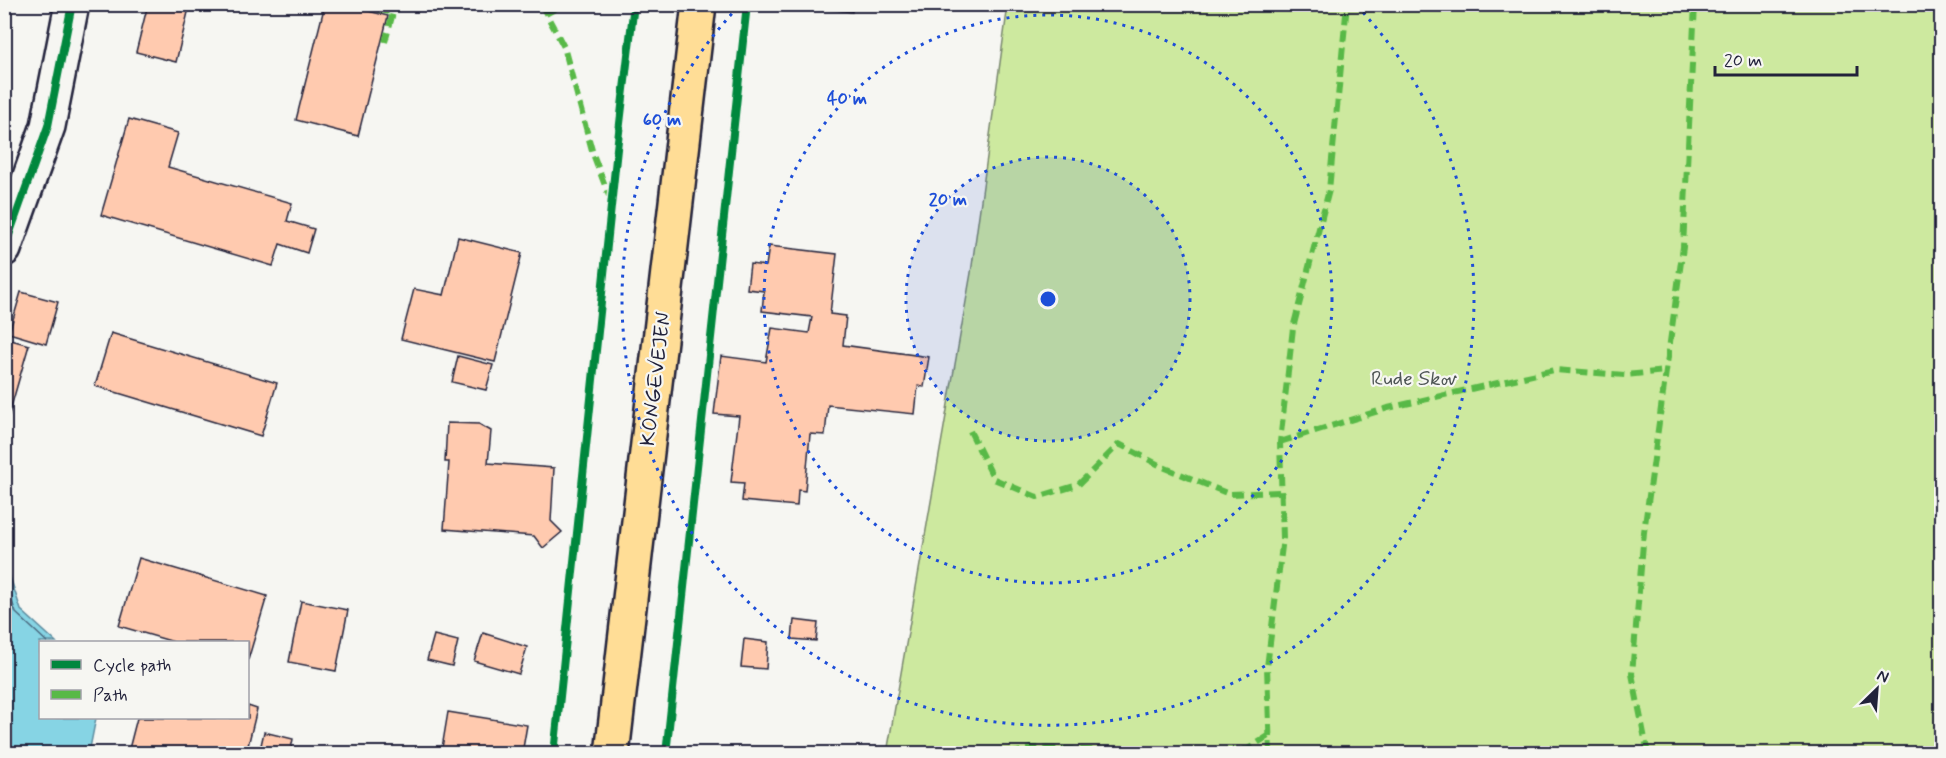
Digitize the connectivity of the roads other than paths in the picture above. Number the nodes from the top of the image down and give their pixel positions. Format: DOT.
graph roads {
  1 [pos="72,4"];
  2 [pos="699,4"];
  3 [pos="4,249"];
  4 [pos="612,753"];
  1 -- 3 [label="street"];
  2 -- 4 [label="main road, KONGEVEJEN"];
}
